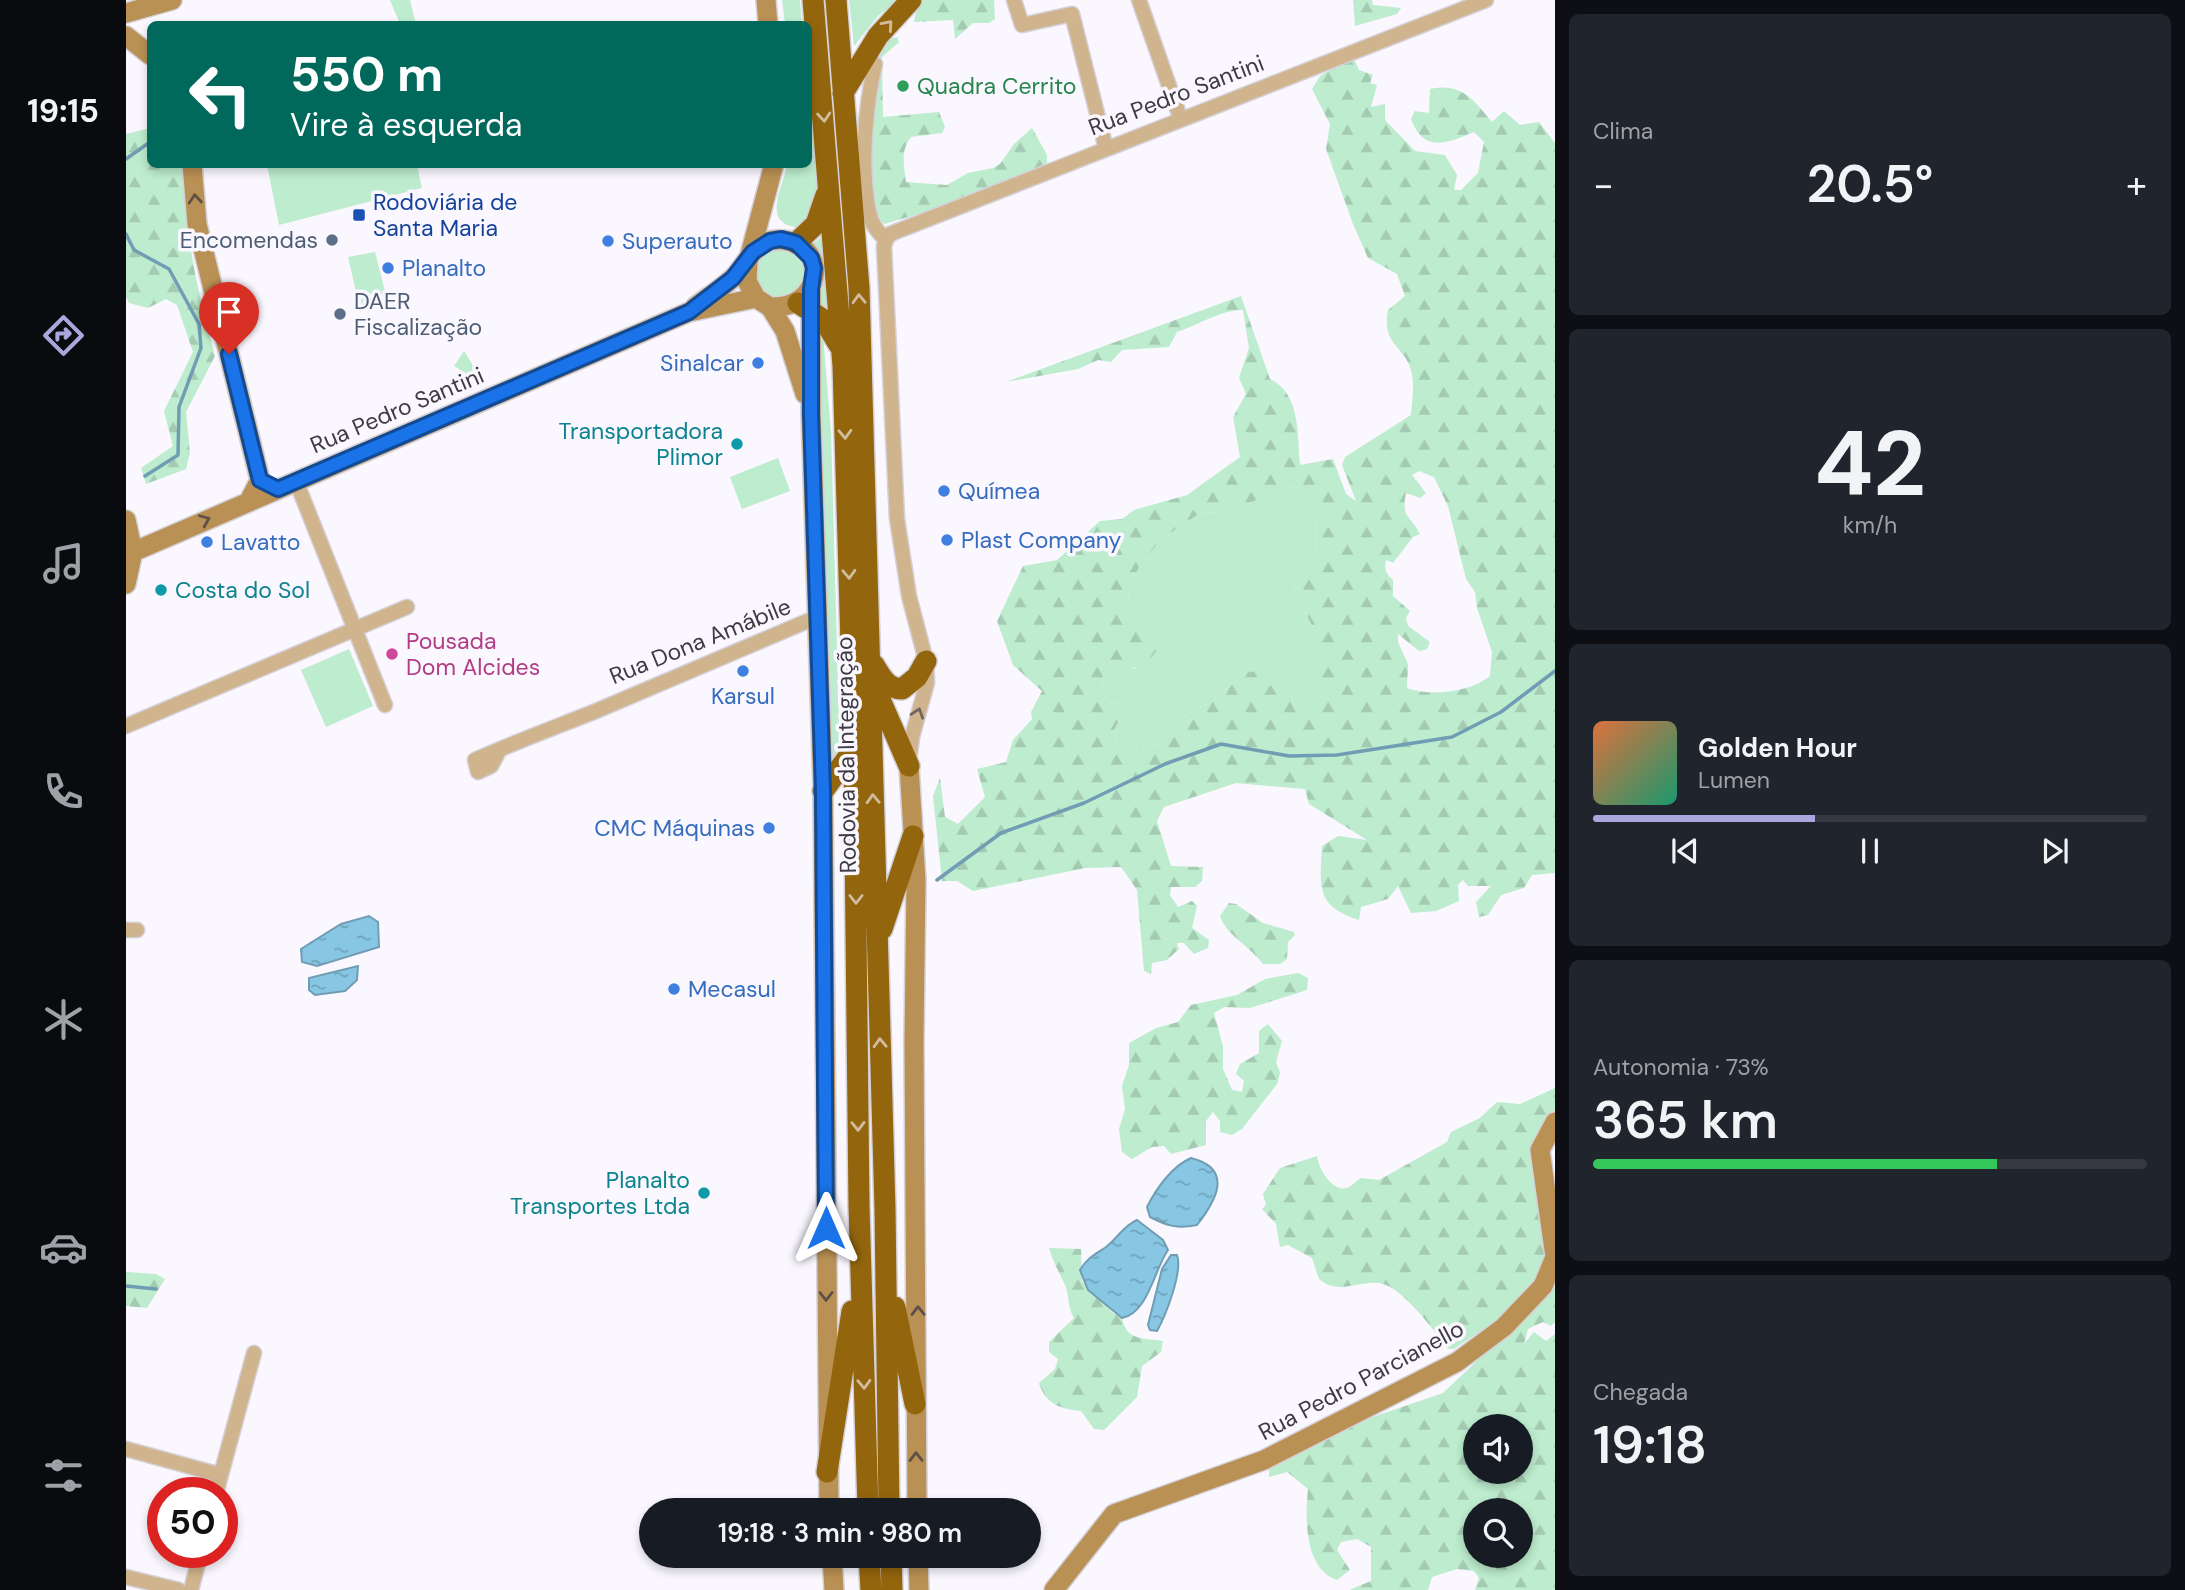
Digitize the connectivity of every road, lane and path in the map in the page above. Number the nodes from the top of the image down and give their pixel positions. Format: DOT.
graph roads {
  1 [pos="172,0"];
  2 [pos="766,0"];
  3 [pos="813,0"];
  4 [pos="836,0"];
  5 [pos="911,0"];
  6 [pos="1014,0"];
  7 [pos="1139,0"];
  8 [pos="1486,0"];
  9 [pos="126,13"];
  10 [pos="768,21"];
  11 [pos="126,36"];
  12 [pos="147,53"];
  13 [pos="874,64"];
  14 [pos="843,93"];
  15 [pos="1181,120"];
  16 [pos="1106,149"];
  17 [pos="192,168"];
  18 [pos="773,168"];
  19 [pos="829,180"];
  20 [pos="766,196"];
  21 [pos="886,240"];
  22 [pos="788,241"];
  23 [pos="748,261"];
  24 [pos="807,301"];
  25 [pos="763,302"];
  26 [pos="689,312"];
  27 [pos="842,351"];
  28 [pos="811,414"];
  29 [pos="296,481"];
  30 [pos="269,484"];
  31 [pos="126,511"];
  32 [pos="126,520"];
  33 [pos="162,538"];
  34 [pos="129,553"];
  35 [pos="126,584"];
  36 [pos="407,607"];
  37 [pos="817,617"];
  38 [pos="355,629"];
  39 [pos="926,661"];
  40 [pos="870,666"];
  41 [pos="385,705"];
  42 [pos="126,726"];
  43 [pos="500,749"];
  44 [pos="855,749"];
  45 [pos="909,766"];
  46 [pos="823,791"];
  47 [pos="913,836"];
  48 [pos="877,944"];
  49 [pos="1555,1122"];
  50 [pos="885,1209"];
  51 [pos="860,1243"];
  52 [pos="254,1353"];
  53 [pos="915,1404"];
  54 [pos="126,1449"];
  55 [pos="827,1472"];
  56 [pos="221,1475"];
  57 [pos="829,1498"];
  58 [pos="868,1498"];
  59 [pos="889,1498"];
  60 [pos="917,1498"];
  61 [pos="197,1568"];
  62 [pos="833,1568"];
  63 [pos="870,1568"];
  64 [pos="891,1568"];
  65 [pos="918,1568"];
  66 [pos="126,1577"];
  67 [pos="179,1590"];
  68 [pos="191,1590"];
  69 [pos="834,1590"];
  70 [pos="871,1590"];
  71 [pos="892,1590"];
  72 [pos="919,1590"];
  73 [pos="1054,1590"];
  1 -- 9 [label="main road"];
  2 -- 10 [label="main road"];
  3 -- 19 [label="highway, Rodovia da Integração, one-way"];
  4 -- 14 [label="highway, Rodovia da Integração"];
  14 -- 5 [label="highway, one-way"];
  6 -- 16 [label="street"];
  7 -- 15 [label="street"];
  8 -- 15 [label="street, Rua Pedro Santini"];
  11 -- 12 [label="main road"];
  13 -- 21 [label="street"];
  40 -- 14 [label="highway, Rodovia da Integração, one-way"];
  15 -- 16 [label="street, Rua Pedro Santini"];
  16 -- 21 [label="street, Rua Pedro Santini"];
  30 -- 17 [label="main road, one-way"];
  18 -- 20 [label="main road"];
  19 -- 22 [label="highway"];
  19 -- 27 [label="highway, Rodovia da Integração"];
  20 -- 22 [label="main road"];
  20 -- 23 [label="main road"];
  21 -- 39 [label="street"];
  22 -- 23 [label="main road"];
  22 -- 24 [label="main road"];
  23 -- 25 [label="main road"];
  23 -- 26 [label="main road, Rua Pedro Santini"];
  24 -- 25 [label="main road"];
  24 -- 27 [label="highway"];
  24 -- 28 [label="main road"];
  25 -- 26 [label="main road, Rua Pedro Santini"];
  25 -- 28 [label="main road"];
  26 -- 29 [label="main road, Rua Pedro Santini"];
  27 -- 44 [label="highway, Rodovia da Integração, one-way"];
  28 -- 37 [label="main road"];
  29 -- 30 [label="main road, Rua Pedro Santini"];
  29 -- 38 [label="street"];
  33 -- 30 [label="main road, one-way"];
  31 -- 33 [label="main road"];
  32 -- 34 [label="main road"];
  33 -- 34 [label="main road"];
  34 -- 35 [label="main road"];
  36 -- 38 [label="street"];
  37 -- 43 [label="street, Rua Dona Amábile"];
  37 -- 46 [label="main road"];
  38 -- 41 [label="street"];
  38 -- 42 [label="street"];
  39 -- 40 [label="highway"];
  45 -- 39 [label="street, one-way"];
  40 -- 45 [label="highway"];
  48 -- 40 [label="highway, Rodovia da Integração, one-way"];
  44 -- 46 [label="highway"];
  44 -- 51 [label="highway, Rodovia da Integração, one-way"];
  45 -- 47 [label="main road"];
  46 -- 55 [label="main road, one-way"];
  47 -- 48 [label="highway"];
  53 -- 47 [label="main road, one-way"];
  50 -- 48 [label="highway, Rodovia da Integração, one-way"];
  49 -- 73 [label="main road, Rua Pedro Parcianello"];
  50 -- 53 [label="highway"];
  50 -- 59 [label="highway, Rodovia da Integração"];
  51 -- 55 [label="highway"];
  51 -- 58 [label="highway, Rodovia da Integração, one-way"];
  52 -- 56 [label="street"];
  60 -- 53 [label="main road, one-way"];
  54 -- 56 [label="street"];
  55 -- 57 [label="main road"];
  61 -- 68 [label="street"];
  62 -- 69 [label="main road"];
  63 -- 70 [label="highway"];
  64 -- 71 [label="highway"];
  65 -- 72 [label="main road"];
  66 -- 67 [label="street"];
}
